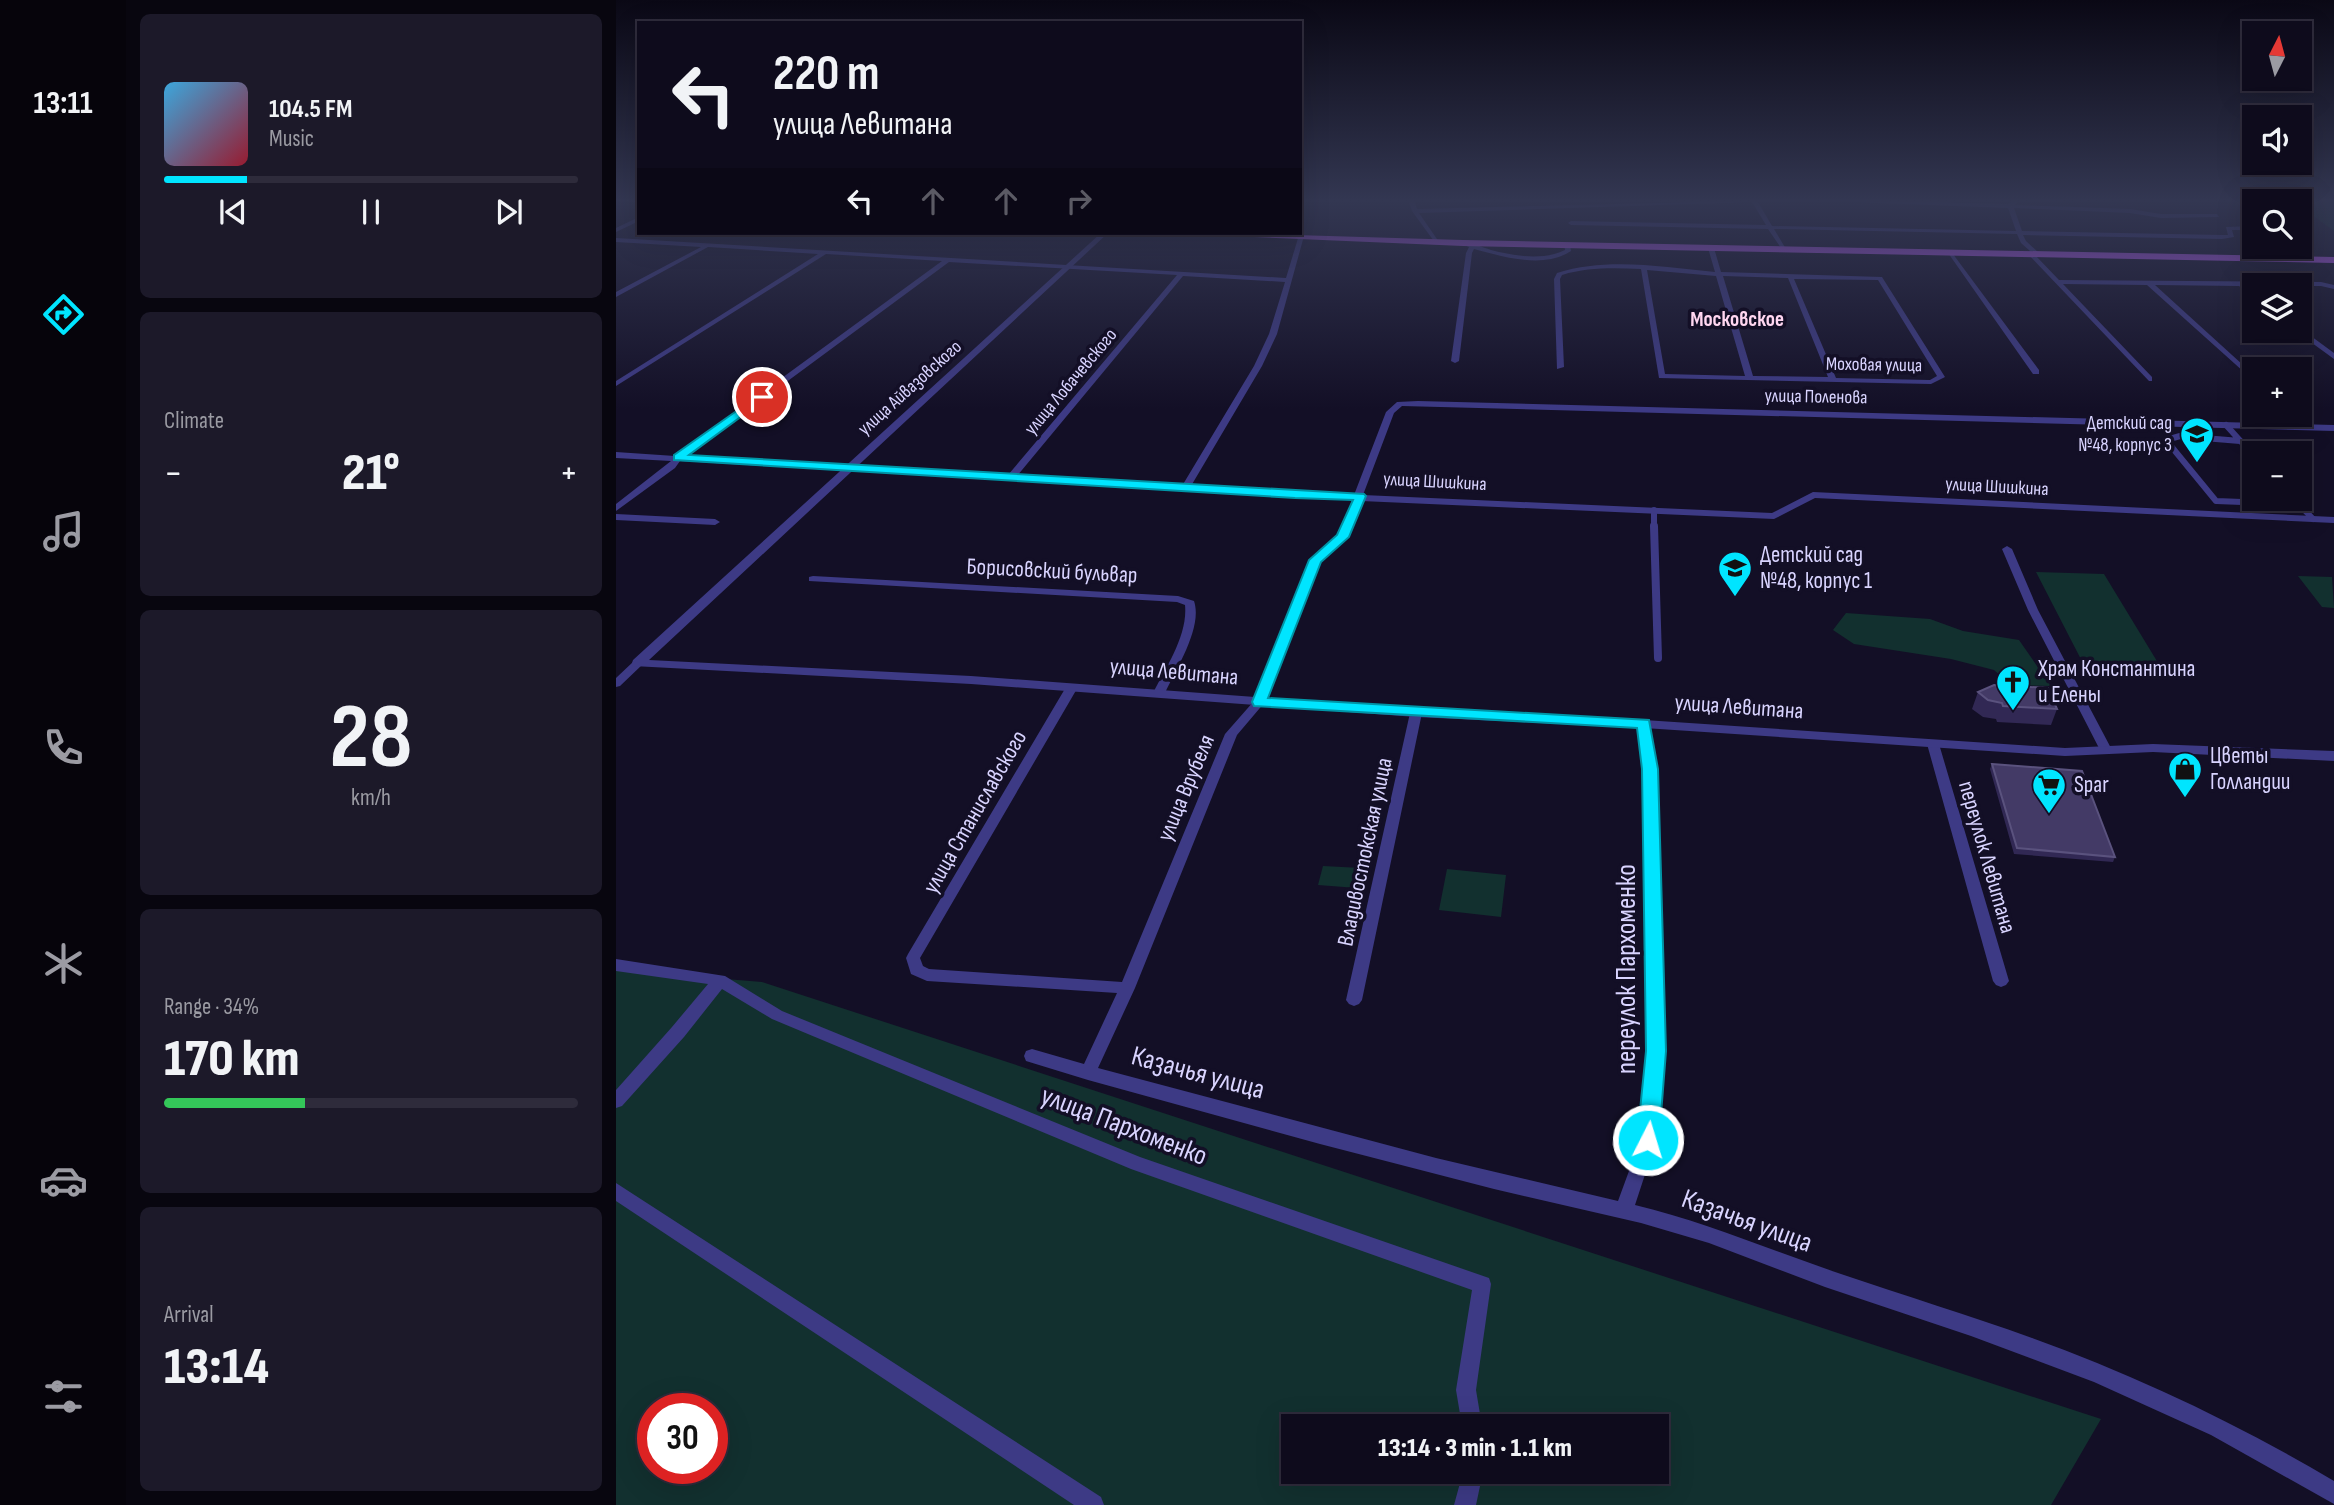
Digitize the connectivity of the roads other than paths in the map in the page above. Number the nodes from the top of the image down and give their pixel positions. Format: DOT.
graph roads {
  1 [pos="665,269"];
  2 [pos="798,269"];
  3 [pos="935,269"];
  4 [pos="1064,269"];
  5 [pos="1114,269"];
  6 [pos="1293,269"];
  7 [pos="1467,269"];
  8 [pos="1575,269"];
  9 [pos="1644,269"];
  10 [pos="1648,269"];
  11 [pos="1719,269"];
  12 [pos="1961,269"];
  13 [pos="2046,269"];
  14 [pos="1181,274"];
  15 [pos="1720,274"];
  16 [pos="1790,276"];
  17 [pos="1290,280"];
  18 [pos="2057,282"];
  19 [pos="2149,284"];
  20 [pos="2241,284"];
  21 [pos="2334,287"];
  22 [pos="616,296"];
  23 [pos="2312,340"];
  24 [pos="2334,357"];
  25 [pos="1455,361"];
  26 [pos="1560,367"];
  27 [pos="2242,368"];
  28 [pos="2036,372"];
  29 [pos="1750,378"];
  30 [pos="1833,379"];
  31 [pos="2149,379"];
  32 [pos="616,384"];
  33 [pos="2226,425"];
  34 [pos="2334,428"];
  35 [pos="2240,441"];
  36 [pos="616,455"];
  37 [pos="678,458"];
  38 [pos="848,468"];
  39 [pos="1011,477"];
  40 [pos="1185,488"];
  41 [pos="1360,496"];
  42 [pos="2242,501"];
  43 [pos="616,508"];
  44 [pos="1654,510"];
  45 [pos="2305,511"];
  46 [pos="2164,513"];
  47 [pos="616,517"];
  48 [pos="2313,519"];
  49 [pos="2334,520"];
  50 [pos="715,522"];
  51 [pos="2007,549"];
  52 [pos="813,579"];
  53 [pos="1658,658"];
  54 [pos="638,663"];
  55 [pos="616,684"];
  56 [pos="1072,687"];
  57 [pos="1158,693"];
  58 [pos="1259,702"];
  59 [pos="1416,713"];
  60 [pos="1644,724"];
  61 [pos="1933,744"];
  62 [pos="2106,750"];
  63 [pos="2334,756"];
  64 [pos="616,965"];
  65 [pos="720,980"];
  66 [pos="2001,981"];
  67 [pos="1127,988"];
  68 [pos="1354,1000"];
  69 [pos="1032,1056"];
  70 [pos="1088,1073"];
  71 [pos="616,1101"];
  72 [pos="616,1191"];
  73 [pos="1624,1210"];
  74 [pos="1470,1414"];
  75 [pos="1470,1484"];
  76 [pos="2334,1493"];
  77 [pos="1093,1505"];
  78 [pos="1465,1505"];
  1 -- 22 [label="street"];
  2 -- 32 [label="street"];
  3 -- 37 [label="street"];
  4 -- 38 [label="street, улица Айвазовского"];
  5 -- 14 [label="street"];
  6 -- 17 [label="street"];
  7 -- 25 [label="street"];
  8 -- 26 [label="street, Моховая улица"];
  9 -- 29 [label="street, Моховая улица"];
  10 -- 15 [label="street, Моховая улица"];
  11 -- 15 [label="street"];
  12 -- 28 [label="street"];
  13 -- 18 [label="street"];
  14 -- 17 [label="street"];
  14 -- 39 [label="street, улица Лобачевского"];
  15 -- 16 [label="street, Моховая улица"];
  15 -- 29 [label="street"];
  16 -- 30 [label="street"];
  16 -- 30 [label="street, Моховая улица"];
  17 -- 40 [label="street"];
  18 -- 19 [label="street"];
  18 -- 31 [label="street"];
  19 -- 20 [label="street"];
  19 -- 27 [label="street"];
  20 -- 21 [label="street"];
  23 -- 24 [label="street"];
  29 -- 30 [label="street, Моховая улица"];
  33 -- 34 [label="street, улица Поленова"];
  33 -- 35 [label="street"];
  33 -- 41 [label="street, улица Поленова"];
  35 -- 42 [label="street"];
  36 -- 37 [label="street, улица Шишкина"];
  37 -- 38 [label="street, улица Шишкина"];
  37 -- 43 [label="street"];
  38 -- 39 [label="street, улица Шишкина"];
  38 -- 54 [label="street, улица Айвазовского"];
  39 -- 40 [label="street, улица Шишкина"];
  40 -- 41 [label="street, улица Шишкина"];
  41 -- 44 [label="street, улица Шишкина"];
  41 -- 58 [label="street, улица Врубеля"];
  44 -- 46 [label="street, улица Шишкина"];
  44 -- 53 [label="street"];
  45 -- 48 [label="street"];
  46 -- 48 [label="street"];
  47 -- 50 [label="street"];
  48 -- 49 [label="street"];
  51 -- 62 [label="street"];
  52 -- 57 [label="street, Борисовский бульвар"];
  54 -- 55 [label="street, улица Айвазовского"];
  54 -- 56 [label="street, улица Левитана"];
  56 -- 57 [label="street, улица Левитана"];
  56 -- 67 [label="street, улица Станиславского"];
  57 -- 58 [label="street, улица Левитана"];
  58 -- 59 [label="street, улица Левитана"];
  58 -- 67 [label="street, улица Врубеля"];
  59 -- 60 [label="street, улица Левитана"];
  59 -- 68 [label="street, Владивостокская улица"];
  60 -- 61 [label="street, улица Левитана"];
  60 -- 73 [label="street, переулок Пархоменко"];
  61 -- 62 [label="street, улица Левитана"];
  61 -- 66 [label="street, переулок Левитана"];
  62 -- 63 [label="street, улица Левитана"];
  64 -- 65 [label="street, улица Пархоменко"];
  65 -- 71 [label="street"];
  65 -- 74 [label="street, улица Пархоменко"];
  67 -- 70 [label="street, улица Врубеля"];
  69 -- 70 [label="street, Казачья улица"];
  70 -- 73 [label="street, Казачья улица"];
  72 -- 77 [label="street"];
  73 -- 76 [label="street, Казачья улица"];
  75 -- 78 [label="street"];
}
